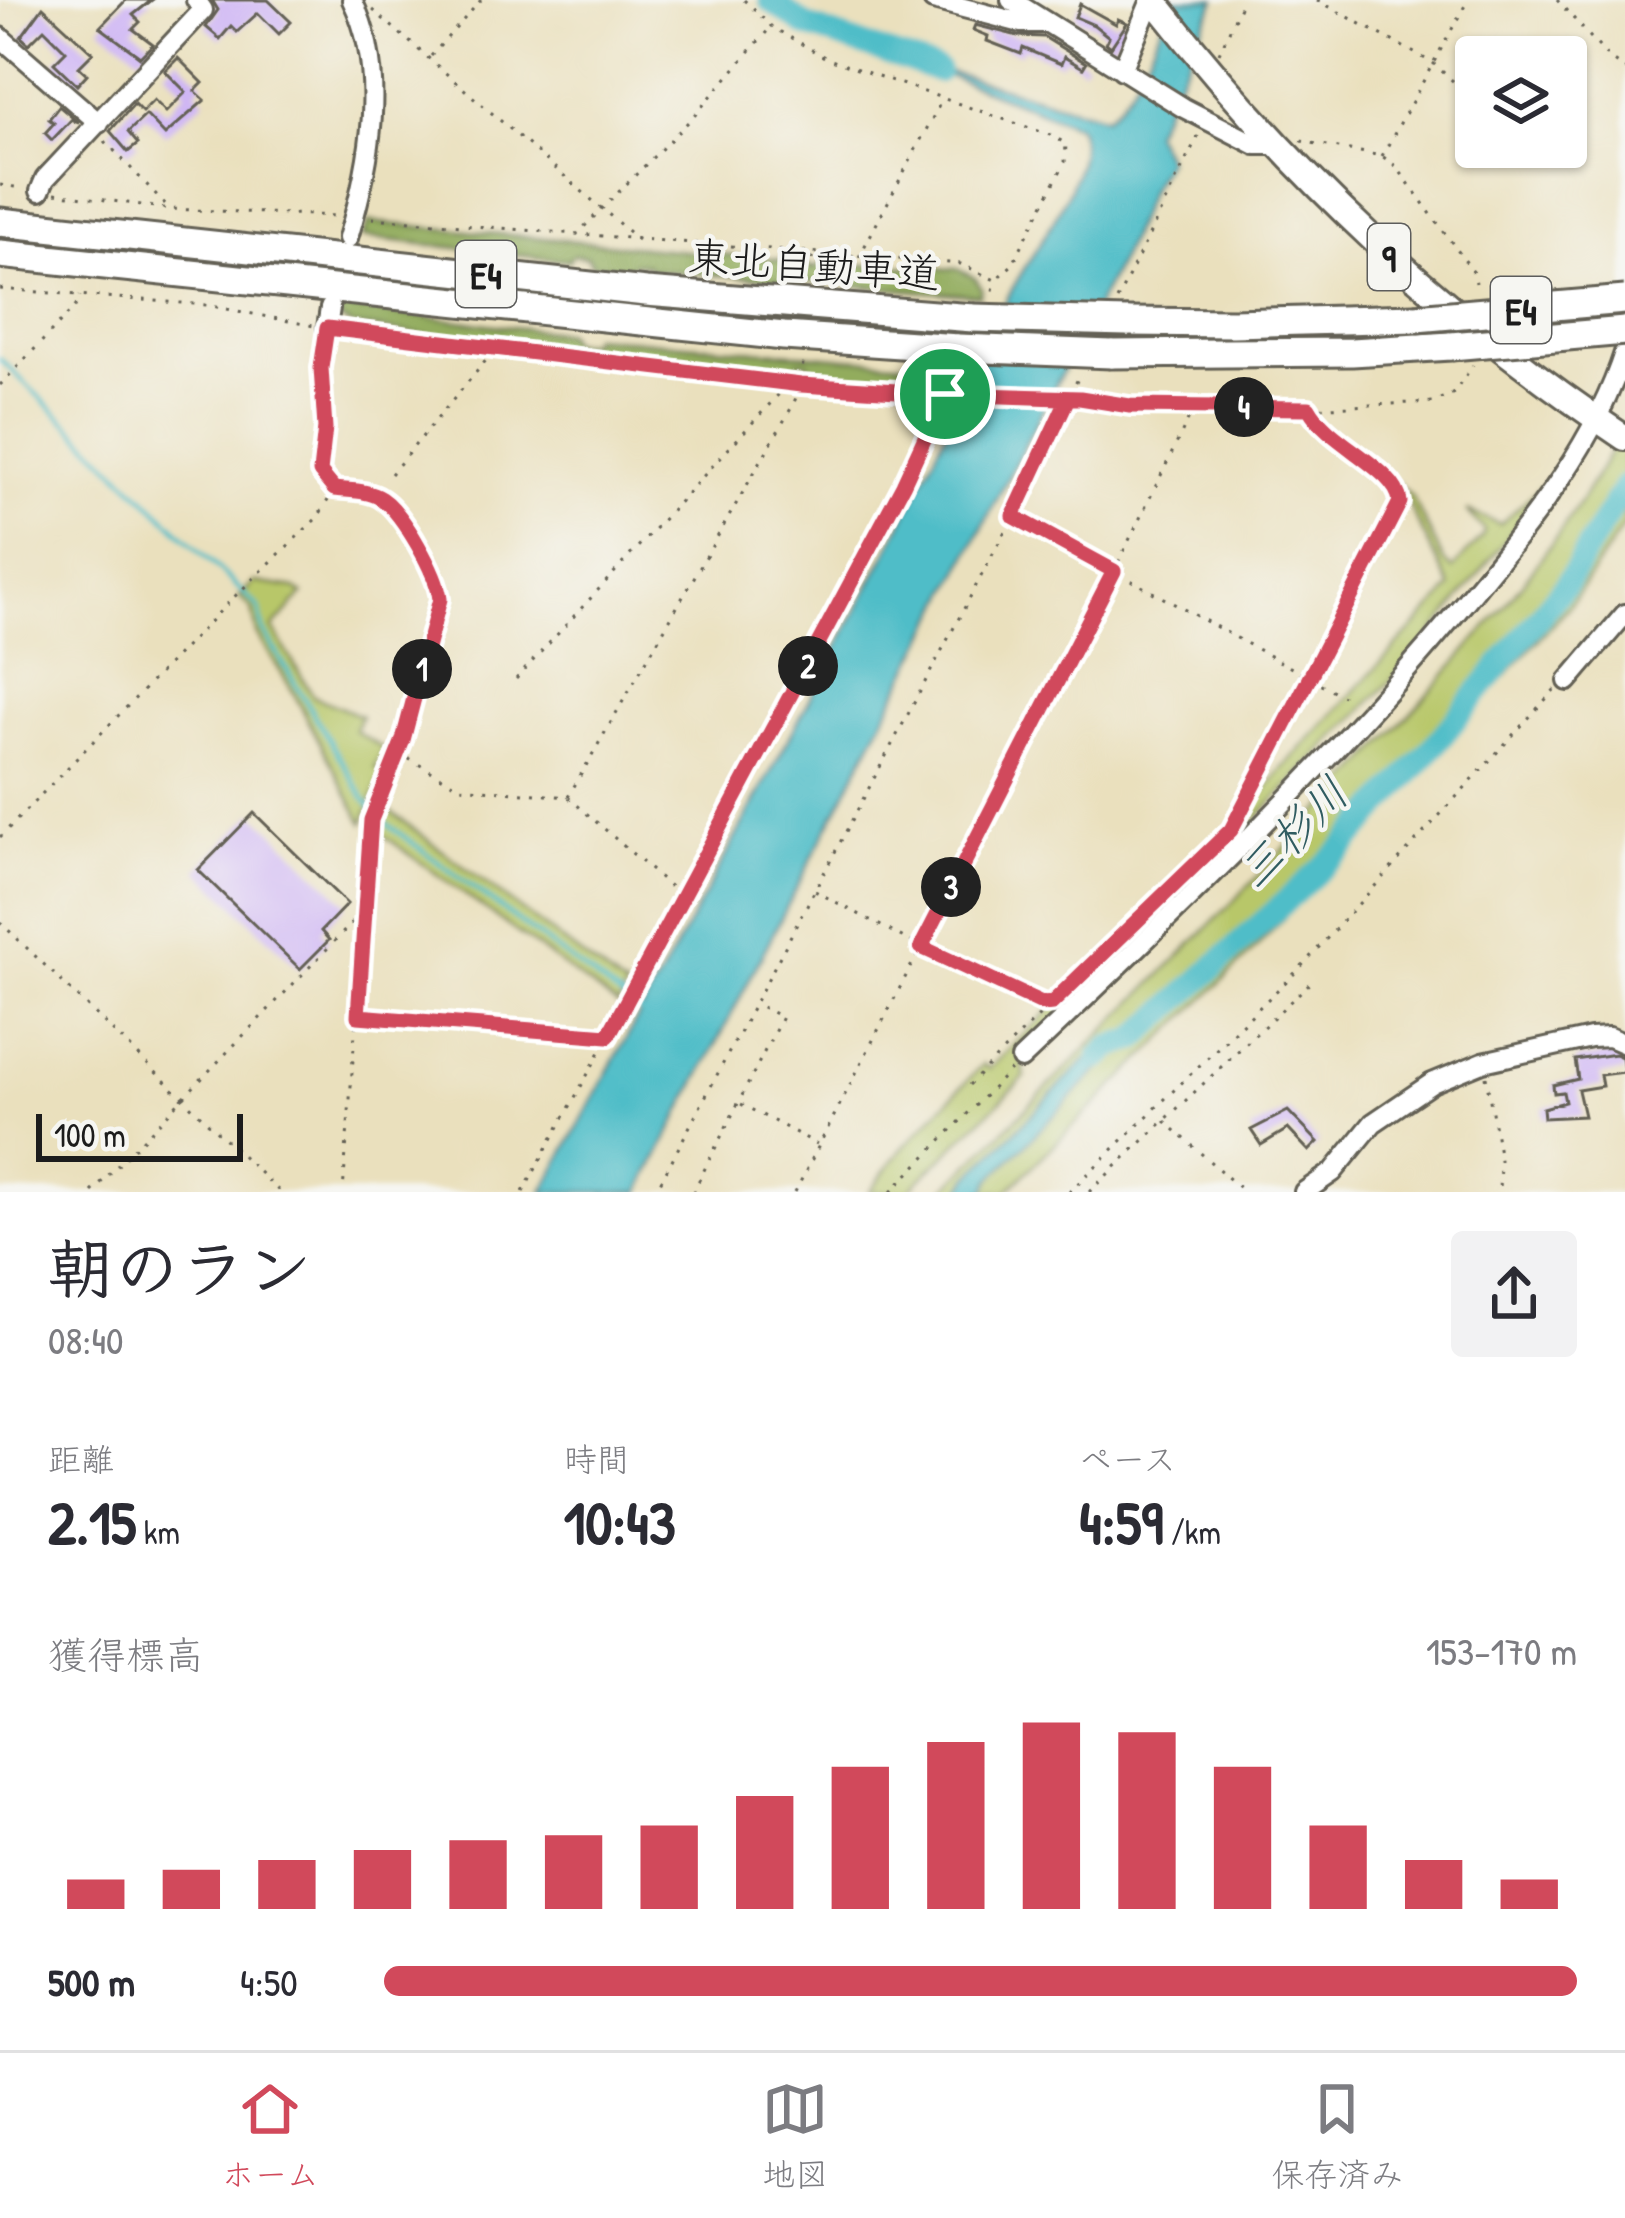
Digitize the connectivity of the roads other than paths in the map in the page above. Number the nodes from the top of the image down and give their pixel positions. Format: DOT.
graph roads {
  1 [pos="196,0"];
  2 [pos="933,0"];
  3 [pos="1011,0"];
  4 [pos="353,3"];
  5 [pos="1155,3"];
  6 [pos="1046,23"];
  7 [pos="0,37"];
  8 [pos="1122,70"];
  9 [pos="96,127"];
  10 [pos="1276,145"];
  11 [pos="40,190"];
  12 [pos="0,222"];
  13 [pos="348,238"];
  14 [pos="0,254"];
  15 [pos="1625,300"];
  16 [pos="1625,331"];
  17 [pos="1625,350"];
  18 [pos="1599,421"];
  19 [pos="1625,438"];
  20 [pos="1625,614"];
  21 [pos="1568,681"];
  22 [pos="1625,1044"];
  23 [pos="1022,1060"];
  24 [pos="1333,1172"];
  25 [pos="1304,1192"];
  26 [pos="1346,1192"];
  1 -- 9 [label="street"];
  2 -- 6 [label="street"];
  3 -- 6 [label="street"];
  4 -- 13 [label="street"];
  5 -- 8 [label="street"];
  5 -- 10 [label="main road, 9"];
  6 -- 8 [label="street"];
  7 -- 9 [label="street"];
  8 -- 10 [label="street"];
  9 -- 11 [label="street"];
  10 -- 18 [label="main road, 9"];
  12 -- 15 [label="highway, 東北自動車道 / E4, bridge"];
  14 -- 16 [label="highway, 東北自動車道 / E4, bridge"];
  17 -- 18 [label="street"];
  18 -- 19 [label="main road, 9"];
  18 -- 23 [label="street"];
  20 -- 21 [label="street"];
  22 -- 24 [label="street"];
  24 -- 25 [label="street"];
  24 -- 26 [label="street"];
}
